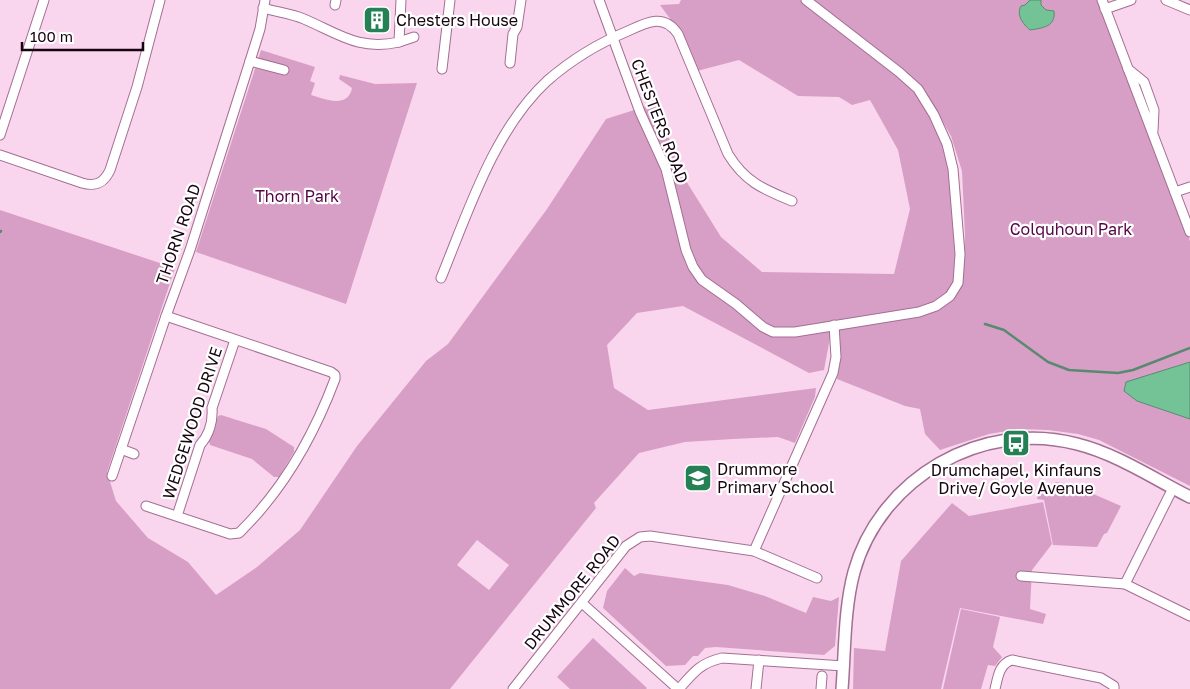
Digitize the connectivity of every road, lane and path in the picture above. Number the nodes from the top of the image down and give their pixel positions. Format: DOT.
graph roads {
  1 [pos="44,0"];
  2 [pos="160,0"];
  3 [pos="401,0"];
  4 [pos="450,0"];
  5 [pos="521,0"];
  6 [pos="599,0"];
  7 [pos="806,0"];
  8 [pos="1131,0"];
  9 [pos="1166,0"];
  10 [pos="264,4"];
  11 [pos="1104,4"];
  12 [pos="1190,10"];
  13 [pos="504,33"];
  14 [pos="514,34"];
  15 [pos="414,37"];
  16 [pos="613,37"];
  17 [pos="399,42"];
  18 [pos="250,61"];
  19 [pos="510,64"];
  20 [pos="442,69"];
  21 [pos="284,70"];
  22 [pos="0,135"];
  23 [pos="0,155"];
  24 [pos="1190,186"];
  25 [pos="1175,192"];
  26 [pos="792,201"];
  27 [pos="1190,232"];
  28 [pos="441,278"];
  29 [pos="166,316"];
  30 [pos="834,325"];
  31 [pos="235,340"];
  32 [pos="121,449"];
  33 [pos="134,454"];
  34 [pos="112,476"];
  35 [pos="1173,488"];
  36 [pos="1190,497"];
  37 [pos="146,506"];
  38 [pos="177,516"];
  39 [pos="754,551"];
  40 [pos="1020,576"];
  41 [pos="817,578"];
  42 [pos="1125,584"];
  43 [pos="582,603"];
  44 [pos="1190,616"];
  45 [pos="758,660"];
  46 [pos="844,666"];
  47 [pos="822,676"];
  48 [pos="513,689"];
  49 [pos="679,689"];
  50 [pos="756,689"];
  51 [pos="820,689"];
  52 [pos="842,689"];
  53 [pos="995,689"];
  54 [pos="1114,689"];
  1 -- 22 [label="street"];
  2 -- 23 [label="street"];
  3 -- 17 [label="street"];
  4 -- 20 [label="street"];
  5 -- 14 [label="street"];
  6 -- 16 [label="street, CHESTERS ROAD"];
  7 -- 30 [label="street, CHESTERS ROAD"];
  8 -- 11 [label="street"];
  9 -- 12 [label="street"];
  10 -- 17 [label="street"];
  10 -- 18 [label="street, THORN ROAD"];
  11 -- 25 [label="street"];
  13 -- 14 [label="street"];
  14 -- 19 [label="street"];
  15 -- 17 [label="street"];
  16 -- 26 [label="street"];
  16 -- 28 [label="street"];
  16 -- 30 [label="street, CHESTERS ROAD"];
  18 -- 21 [label="street"];
  18 -- 29 [label="street, THORN ROAD"];
  24 -- 25 [label="street"];
  25 -- 27 [label="street"];
  29 -- 31 [label="street, WEDGEWOOD DRIVE"];
  29 -- 32 [label="street, THORN ROAD"];
  30 -- 39 [label="street"];
  31 -- 38 [label="street, WEDGEWOOD DRIVE"];
  31 -- 38 [label="street, WEDGEWOOD DRIVE"];
  32 -- 33 [label="street"];
  32 -- 34 [label="street, THORN ROAD"];
  35 -- 36 [label="street"];
  35 -- 42 [label="street"];
  35 -- 46 [label="street"];
  37 -- 38 [label="street, WEDGEWOOD DRIVE"];
  39 -- 41 [label="street, DRUMMORE ROAD"];
  39 -- 43 [label="street, DRUMMORE ROAD"];
  40 -- 42 [label="street"];
  42 -- 44 [label="street"];
  43 -- 48 [label="street, DRUMMORE ROAD"];
  43 -- 49 [label="street"];
  45 -- 46 [label="street"];
  45 -- 49 [label="street"];
  45 -- 50 [label="street"];
  46 -- 52 [label="street"];
  47 -- 51 [label="street"];
  53 -- 54 [label="street"];
}
